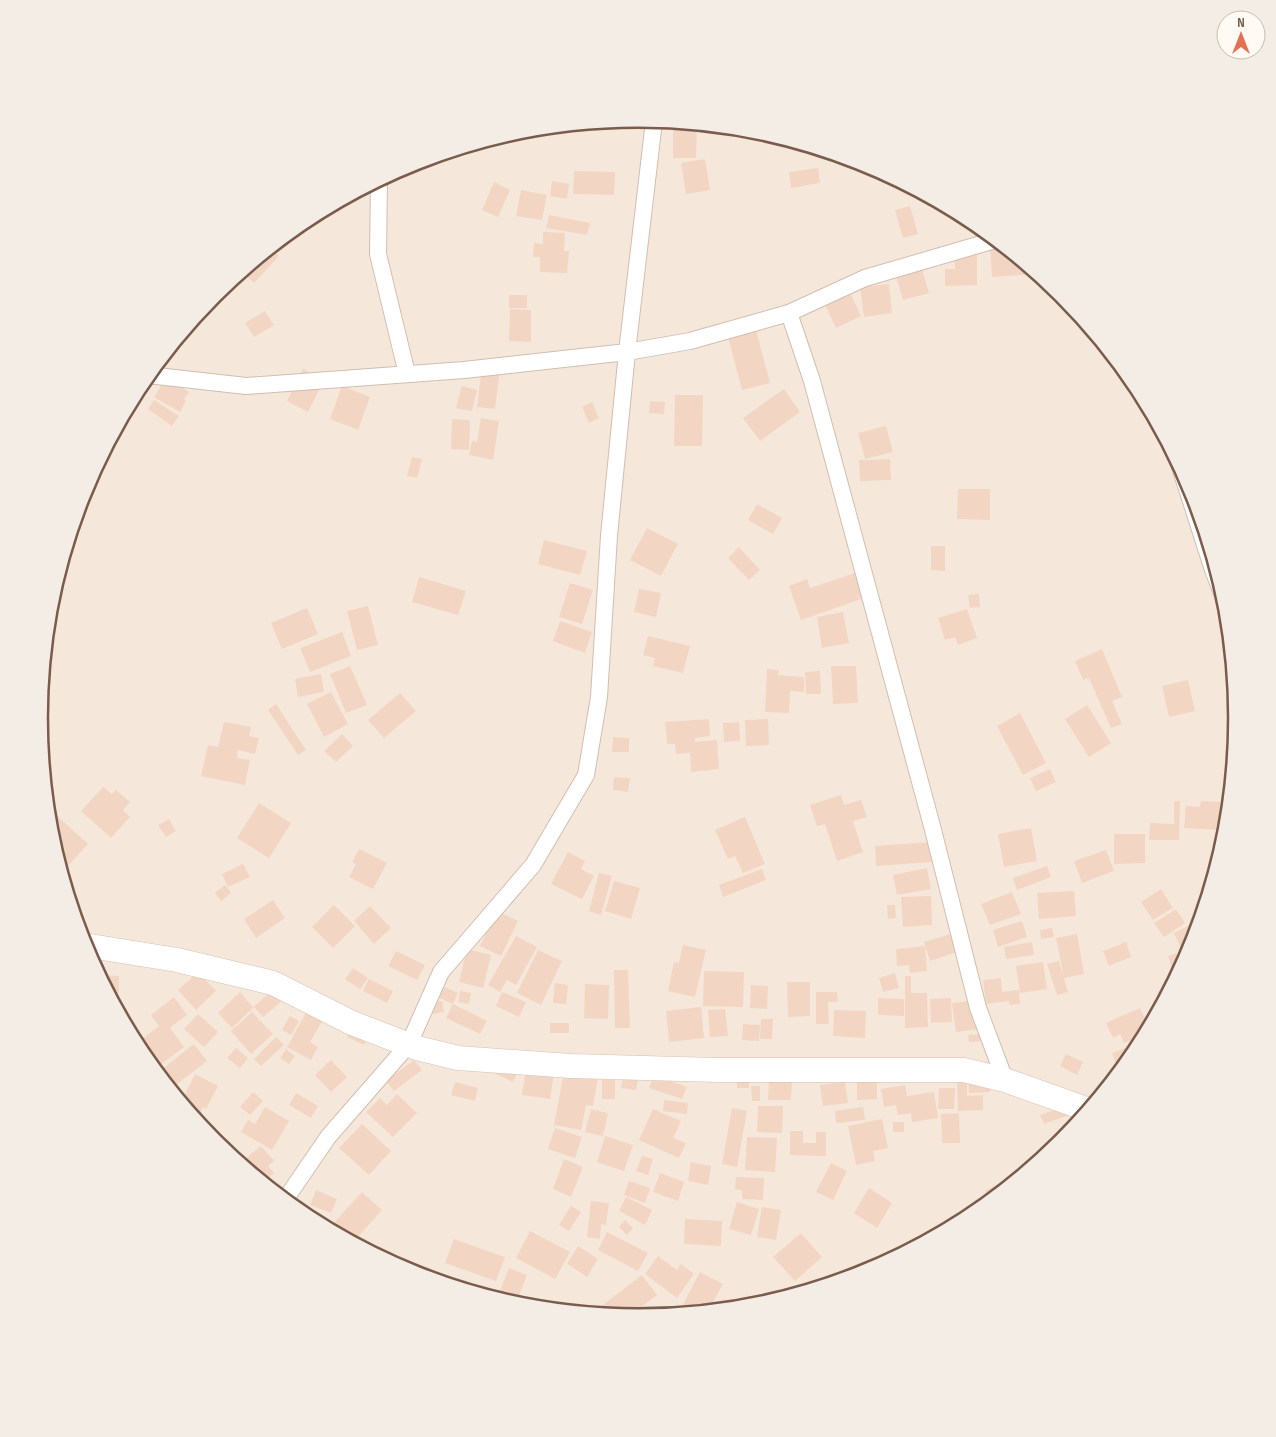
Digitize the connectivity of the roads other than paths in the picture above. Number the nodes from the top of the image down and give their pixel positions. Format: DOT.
graph roads {
  1 [pos="653,128"];
  2 [pos="379,188"];
  3 [pos="986,243"];
  4 [pos="789,313"];
  5 [pos="627,352"];
  6 [pos="407,374"];
  7 [pos="157,377"];
  8 [pos="93,946"];
  9 [pos="409,1044"];
  10 [pos="1005,1080"];
  11 [pos="1082,1108"];
  12 [pos="289,1194"];
  1 -- 5 [label="street"];
  2 -- 6 [label="street"];
  3 -- 4 [label="street"];
  4 -- 5 [label="street"];
  4 -- 10 [label="street"];
  5 -- 6 [label="street"];
  5 -- 9 [label="street"];
  6 -- 7 [label="street"];
  8 -- 9 [label="street"];
  9 -- 10 [label="street"];
  9 -- 12 [label="street"];
  10 -- 11 [label="street"];
}
